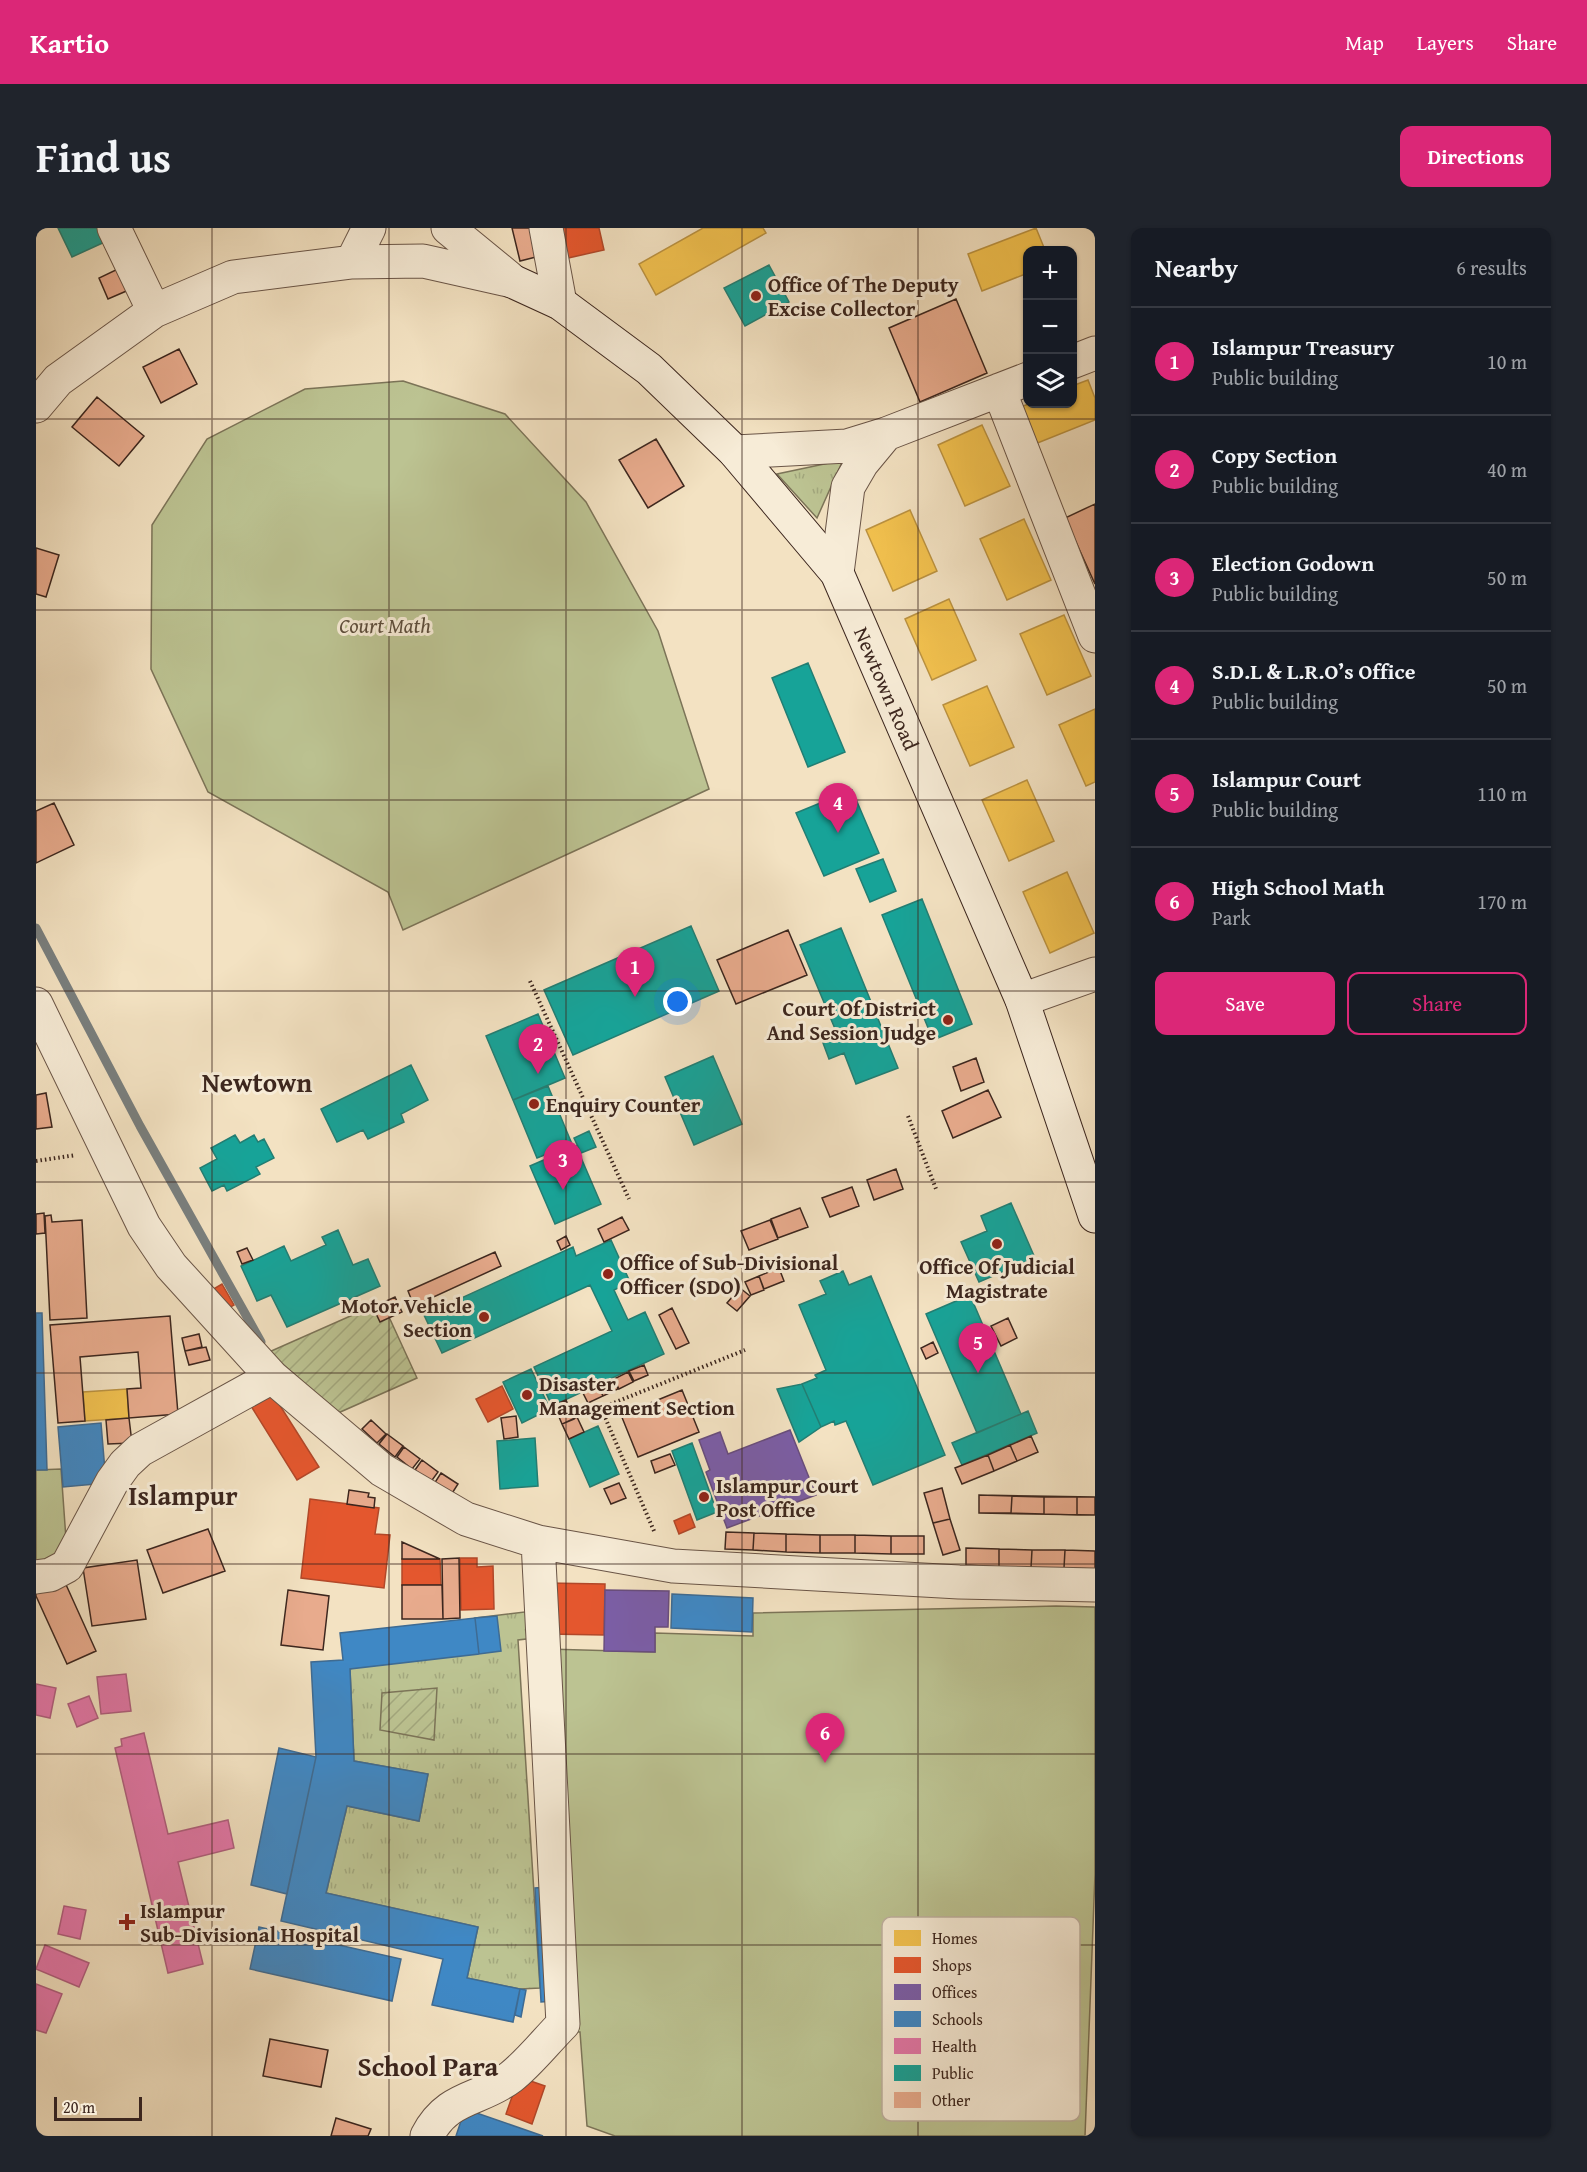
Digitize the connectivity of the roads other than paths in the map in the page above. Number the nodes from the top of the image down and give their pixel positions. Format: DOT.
graph roads {
  1 [pos="114,228"];
  2 [pos="369,228"];
  3 [pos="448,228"];
  4 [pos="546,228"];
  5 [pos="352,262"];
  6 [pos="512,281"];
  7 [pos="560,303"];
  8 [pos="154,311"];
  9 [pos="1095,353"];
  10 [pos="1077,360"];
  11 [pos="1013,385"];
  12 [pos="36,406"];
  13 [pos="886,434"];
  14 [pos="735,452"];
  15 [pos="837,573"];
  16 [pos="1095,636"];
  17 [pos="1095,974"];
  18 [pos="1022,1000"];
  19 [pos="36,1004"];
  20 [pos="1095,1216"];
  21 [pos="272,1377"];
  22 [pos="538,1542"];
  23 [pos="36,1578"];
  24 [pos="1095,1585"];
  25 [pos="427,2136"];
  1 -- 8 [label="street"];
  2 -- 5 [label="street"];
  3 -- 6 [label="street"];
  4 -- 7 [label="street"];
  5 -- 6 [label="street"];
  5 -- 8 [label="street"];
  6 -- 7 [label="street, Newtown Road"];
  7 -- 14 [label="street, Newtown Road"];
  8 -- 12 [label="street"];
  9 -- 10 [label="street"];
  11 -- 13 [label="street"];
  11 -- 16 [label="street"];
  13 -- 14 [label="street"];
  13 -- 15 [label="street"];
  14 -- 15 [label="street, Newtown Road"];
  15 -- 18 [label="street, Newtown Road"];
  17 -- 18 [label="street"];
  18 -- 20 [label="street, Newtown Road"];
  19 -- 21 [label="street"];
  21 -- 22 [label="street"];
  21 -- 23 [label="street"];
  22 -- 24 [label="street"];
  22 -- 25 [label="street"];
}
